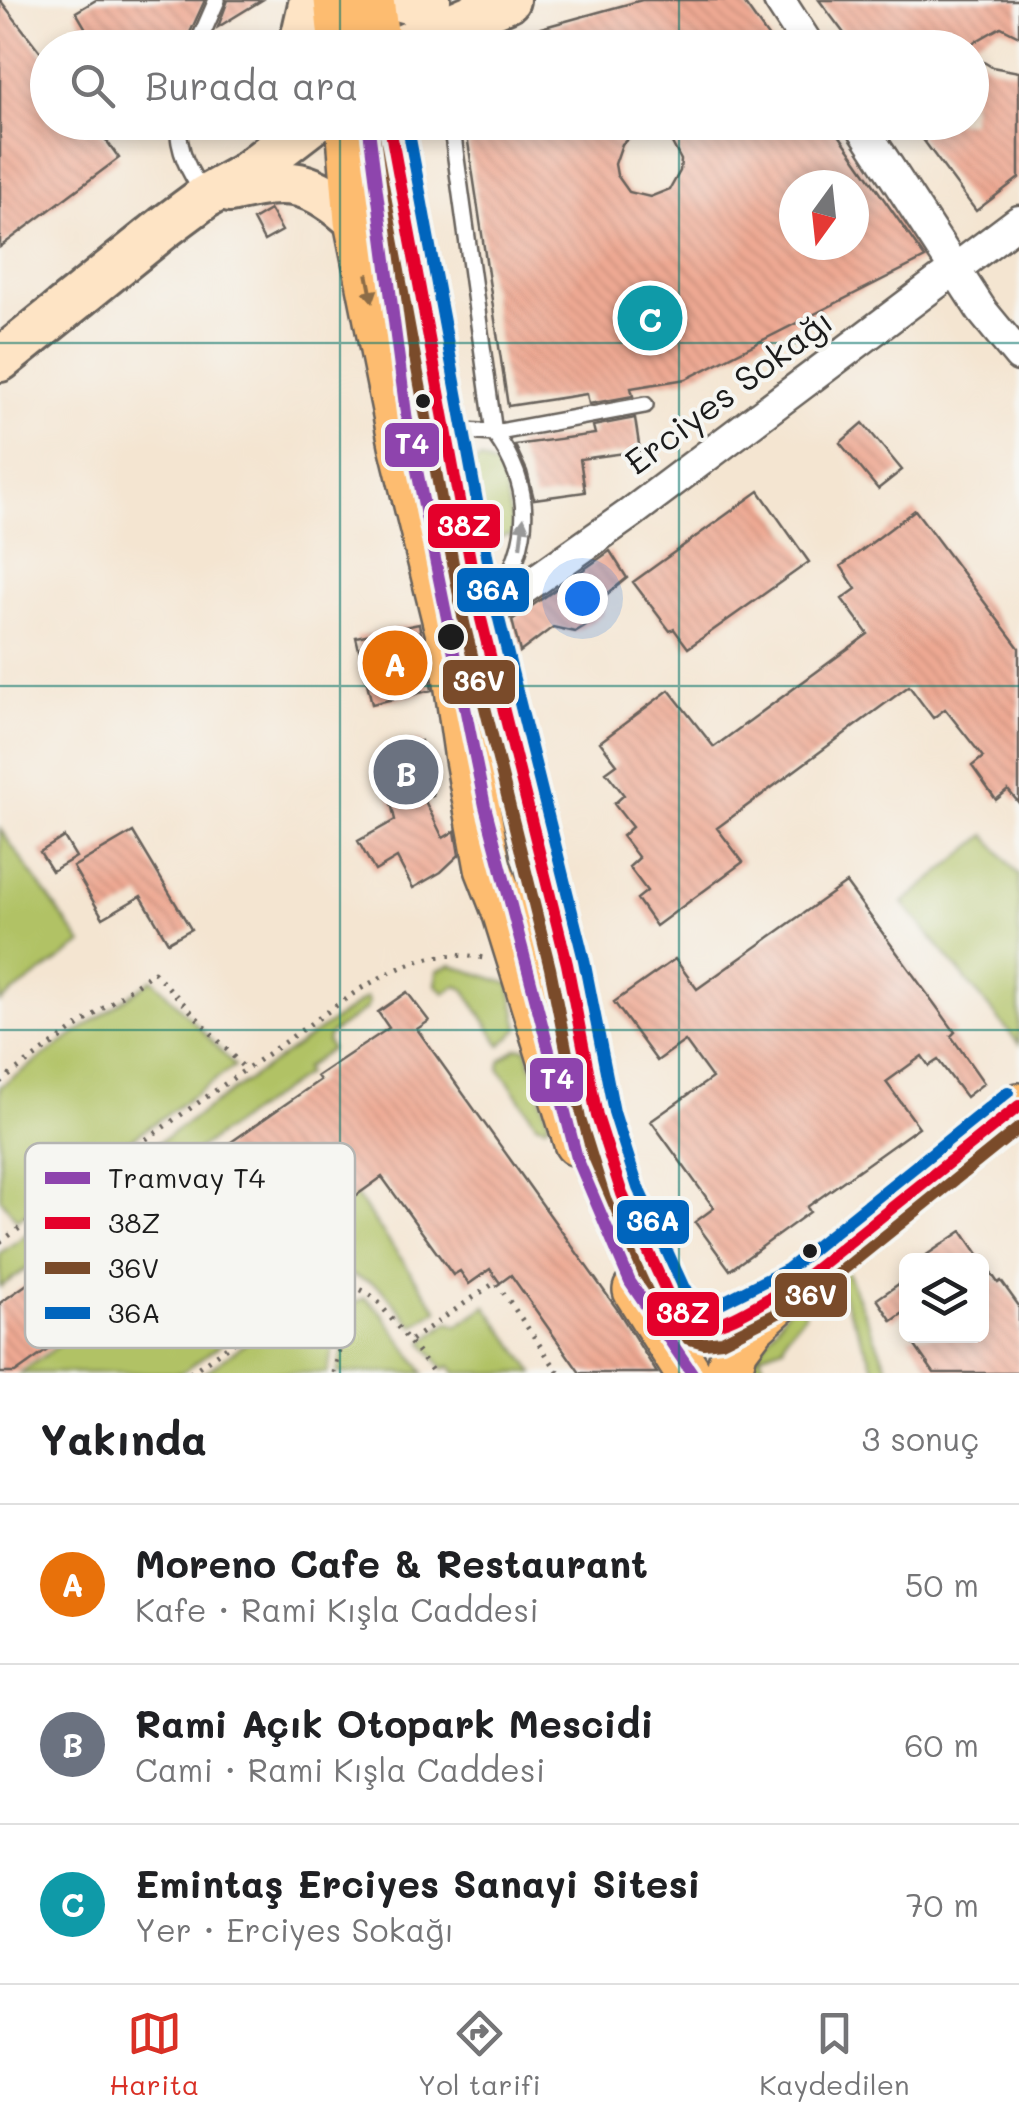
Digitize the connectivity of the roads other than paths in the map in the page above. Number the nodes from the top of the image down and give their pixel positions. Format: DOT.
graph roads {
  1 [pos="217,0"];
  2 [pos="311,0"];
  3 [pos="338,0"];
  4 [pos="370,0"];
  5 [pos="400,0"];
  6 [pos="508,0"];
  7 [pos="780,0"];
  8 [pos="436,25"];
  9 [pos="204,30"];
  10 [pos="304,30"];
  11 [pos="340,30"];
  12 [pos="374,30"];
  13 [pos="799,30"];
  14 [pos="178,140"];
  15 [pos="245,140"];
  16 [pos="290,140"];
  17 [pos="350,140"];
  18 [pos="392,140"];
  19 [pos="453,140"];
  20 [pos="871,140"];
  21 [pos="206,197"];
  22 [pos="357,221"];
  23 [pos="1019,221"];
  24 [pos="954,270"];
  25 [pos="1019,356"];
  26 [pos="0,360"];
  27 [pos="645,405"];
  28 [pos="448,430"];
  29 [pos="494,433"];
  30 [pos="467,633"];
  31 [pos="1019,1106"];
  32 [pos="797,1284"];
  33 [pos="688,1373"];
  34 [pos="728,1373"];
  1 -- 9 [label="lane"];
  2 -- 10 [label="main road"];
  3 -- 11 [label="main road"];
  4 -- 12 [label="main road"];
  5 -- 8 [label="main road"];
  6 -- 8 [label="main road"];
  7 -- 13 [label="street"];
  14 -- 21 [label="lane"];
  15 -- 21 [label="main road"];
  16 -- 21 [label="main road"];
  17 -- 22 [label="main road"];
  18 -- 28 [label="main road"];
  19 -- 29 [label="lane"];
  20 -- 24 [label="street"];
  21 -- 22 [label="main road"];
  21 -- 26 [label="main road"];
  22 -- 30 [label="main road, one-way"];
  23 -- 24 [label="street, Erciyes Sokağı"];
  24 -- 25 [label="street"];
  24 -- 30 [label="street, Erciyes Sokağı"];
  27 -- 29 [label="lane"];
  28 -- 29 [label="lane"];
  28 -- 30 [label="main road"];
  30 -- 29 [label="lane, one-way"];
  30 -- 32 [label="main road"];
  30 -- 33 [label="main road"];
  31 -- 32 [label="main road"];
  32 -- 34 [label="main road"];
}
